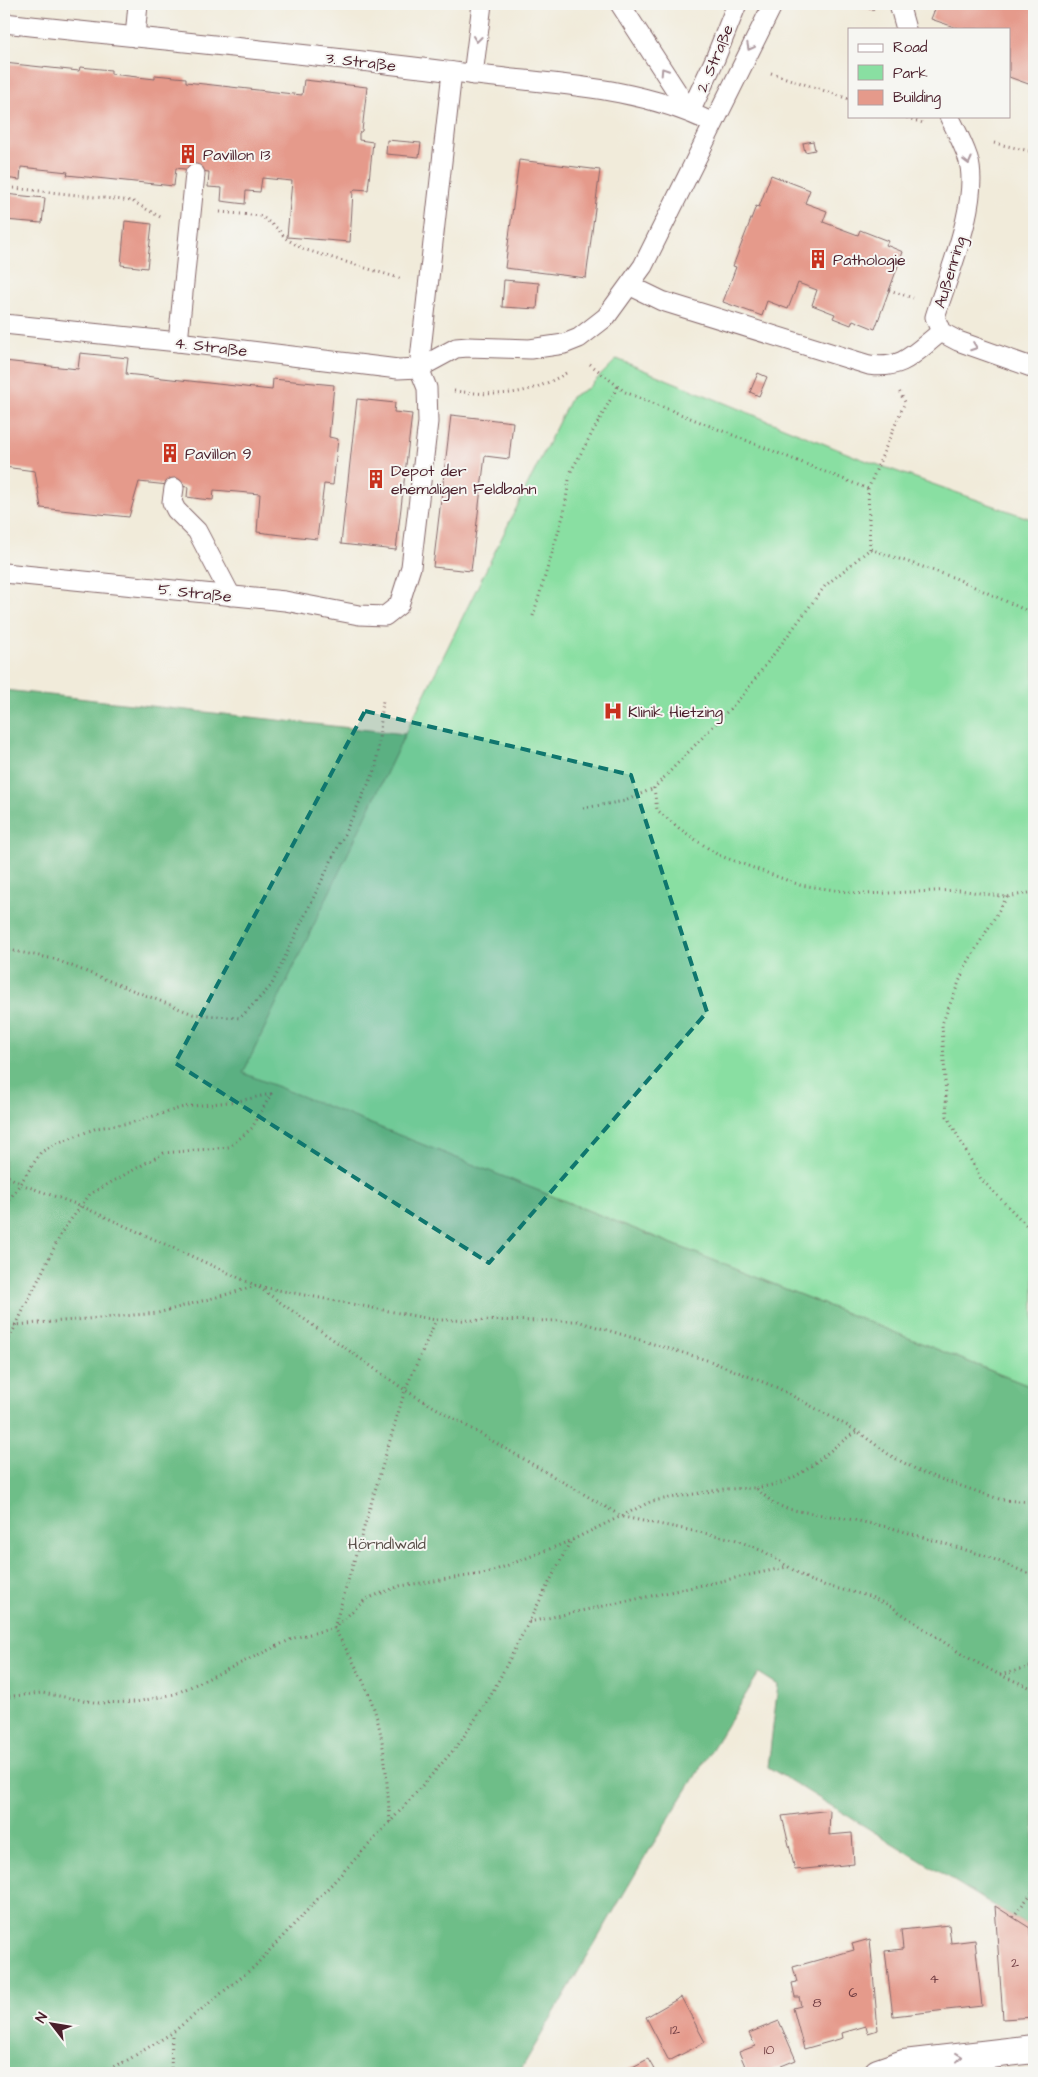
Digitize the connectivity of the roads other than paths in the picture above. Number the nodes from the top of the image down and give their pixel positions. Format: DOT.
graph roads {
  1 [pos="138,4"];
  2 [pos="482,4"];
  3 [pos="620,4"];
  4 [pos="737,4"];
  5 [pos="773,4"];
  6 [pos="899,4"];
  7 [pos="4,23"];
  8 [pos="906,28"];
  9 [pos="135,37"];
  10 [pos="452,72"];
  11 [pos="473,74"];
  12 [pos="690,112"];
  13 [pos="950,118"];
  14 [pos="713,123"];
  15 [pos="195,174"];
  16 [pos="631,286"];
  17 [pos="4,324"];
  18 [pos="940,332"];
  19 [pos="178,342"];
  20 [pos="419,368"];
  21 [pos="1034,368"];
  22 [pos="174,488"];
  23 [pos="4,573"];
  24 [pos="231,596"];
  25 [pos="1034,2049"];
  26 [pos="878,2073"];
  1 -- 9 [label="lane"];
  2 -- 11 [label="lane, one-way"];
  12 -- 3 [label="lane, one-way"];
  4 -- 12 [label="lane, 2. Straße"];
  5 -- 14 [label="lane, one-way"];
  6 -- 8 [label="lane"];
  7 -- 9 [label="lane, 3. Straße"];
  9 -- 10 [label="lane, 3. Straße"];
  10 -- 11 [label="lane, 3. Straße"];
  10 -- 20 [label="lane"];
  11 -- 12 [label="lane, 3. Straße"];
  12 -- 14 [label="lane, 3. Straße"];
  13 -- 18 [label="lane, Außenring, one-way"];
  14 -- 16 [label="lane"];
  15 -- 19 [label="lane"];
  16 -- 18 [label="lane"];
  16 -- 20 [label="lane"];
  17 -- 19 [label="lane, 4. Straße"];
  18 -- 21 [label="lane, Außenring, one-way"];
  19 -- 20 [label="lane, 4. Straße"];
  20 -- 24 [label="lane, 5. Straße"];
  22 -- 24 [label="lane"];
  23 -- 24 [label="lane, 5. Straße"];
  26 -- 25 [label="street, one-way"];
}
